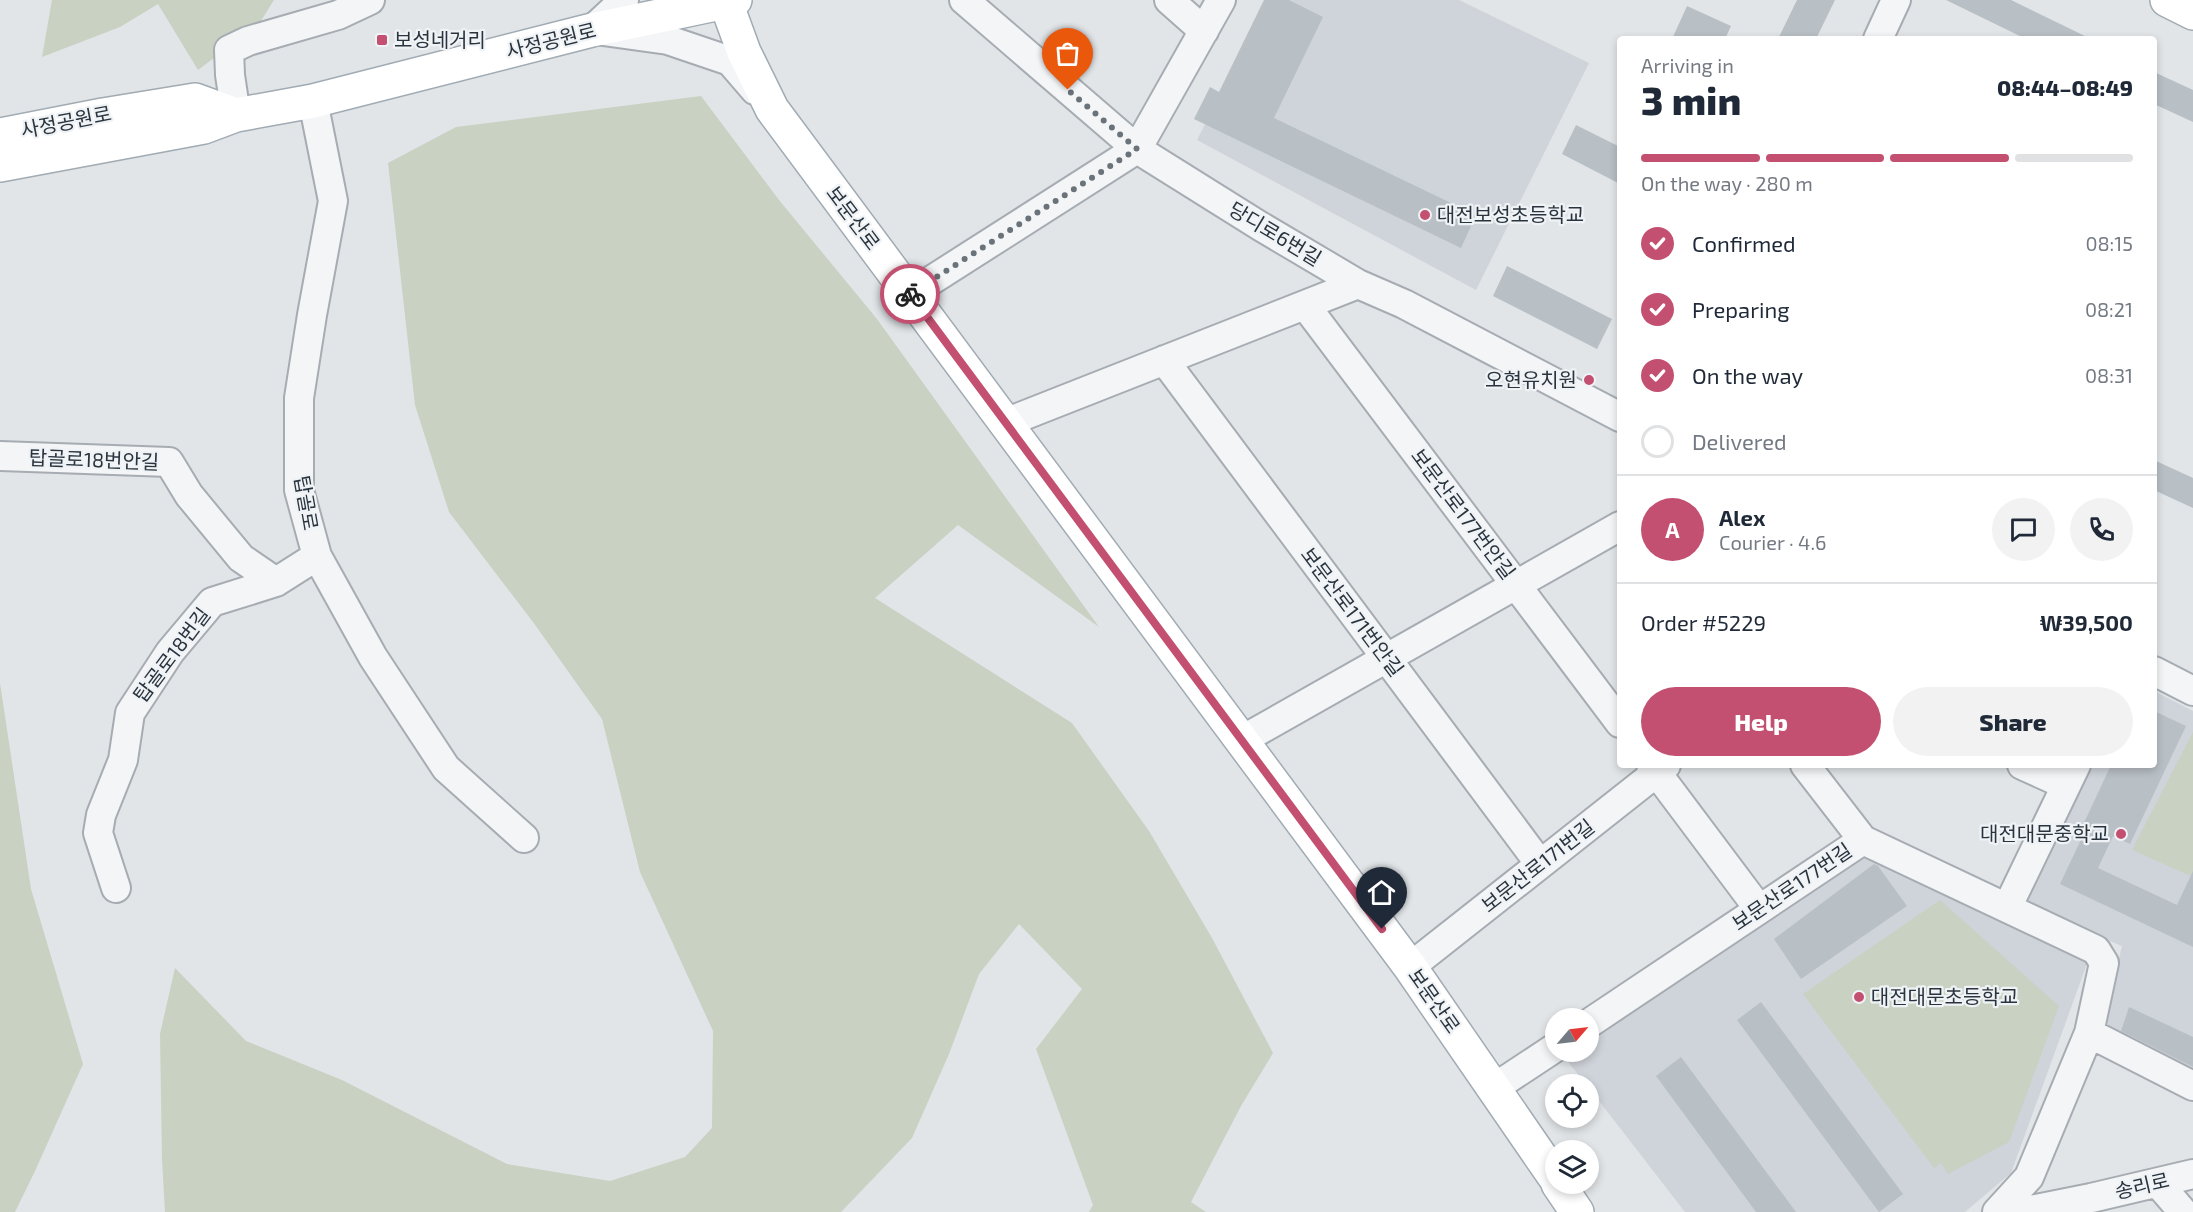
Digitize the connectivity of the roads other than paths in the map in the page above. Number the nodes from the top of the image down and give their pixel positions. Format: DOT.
graph roads {
  1 [pos="370,0"];
  2 [pos="624,0"];
  3 [pos="964,0"];
  4 [pos="1169,0"];
  5 [pos="1221,0"];
  6 [pos="1896,0"];
  7 [pos="2167,0"];
  8 [pos="728,1"];
  9 [pos="2193,13"];
  10 [pos="592,30"];
  11 [pos="1204,31"];
  12 [pos="1879,36"];
  13 [pos="313,101"];
  14 [pos="772,110"];
  15 [pos="236,115"];
  16 [pos="0,135"];
  17 [pos="1137,149"];
  18 [pos="0,165"];
  19 [pos="1358,284"];
  20 [pos="910,294"];
  21 [pos="1305,305"];
  22 [pos="1164,360"];
  23 [pos="1617,415"];
  24 [pos="1005,423"];
  25 [pos="0,456"];
  26 [pos="1617,528"];
  27 [pos="317,556"];
  28 [pos="276,582"];
  29 [pos="1516,585"];
  30 [pos="1388,659"];
  31 [pos="2157,673"];
  32 [pos="2193,691"];
  33 [pos="1617,719"];
  34 [pos="1242,740"];
  35 [pos="1657,768"];
  36 [pos="1659,768"];
  37 [pos="1807,768"];
  38 [pos="2037,768"];
  39 [pos="2071,775"];
  40 [pos="524,838"];
  41 [pos="1863,840"];
  42 [pos="1540,864"];
  43 [pos="116,888"];
  44 [pos="2007,908"];
  45 [pos="1759,909"];
  46 [pos="1410,967"];
  47 [pos="1599,1017"];
  48 [pos="2089,1033"];
  49 [pos="1545,1054"];
  50 [pos="2193,1086"];
  51 [pos="1494,1088"];
  52 [pos="1545,1163"];
  53 [pos="2193,1174"];
  54 [pos="2158,1183"];
  55 [pos="1565,1194"];
  56 [pos="1577,1212"];
  57 [pos="1997,1212"];
  58 [pos="2020,1212"];
  59 [pos="2183,1212"];
  1 -- 15 [label="street"];
  2 -- 10 [label="street"];
  3 -- 17 [label="street, 당디로6번길"];
  4 -- 11 [label="street"];
  5 -- 11 [label="street"];
  6 -- 12 [label="street"];
  7 -- 9 [label="main road"];
  8 -- 10 [label="main road, 사정공원로"];
  8 -- 14 [label="main road, 보문산로"];
  10 -- 13 [label="main road, 사정공원로"];
  10 -- 14 [label="street"];
  11 -- 17 [label="street"];
  13 -- 15 [label="main road, 사정공원로"];
  13 -- 27 [label="street, 탑골로"];
  14 -- 20 [label="main road, 보문산로"];
  15 -- 16 [label="main road, 사정공원로"];
  15 -- 18 [label="main road, 사정공원로"];
  17 -- 19 [label="street, 당디로6번길"];
  17 -- 20 [label="street"];
  19 -- 21 [label="street"];
  19 -- 23 [label="street, 당디로6번길"];
  20 -- 24 [label="main road, 보문산로"];
  21 -- 22 [label="street"];
  21 -- 29 [label="street, 보문산로177번안길"];
  22 -- 24 [label="street"];
  22 -- 30 [label="street, 보문산로171번안길"];
  24 -- 34 [label="main road, 보문산로"];
  25 -- 28 [label="street, 탑골로18번안길"];
  26 -- 29 [label="street"];
  27 -- 28 [label="street, 탑골로18번길"];
  27 -- 40 [label="street, 탑골로"];
  28 -- 43 [label="street, 탑골로18번길"];
  29 -- 30 [label="street"];
  29 -- 33 [label="street, 보문산로177번안길"];
  30 -- 34 [label="street"];
  30 -- 42 [label="street, 보문산로171번안길"];
  31 -- 32 [label="street"];
  34 -- 46 [label="main road, 보문산로"];
  35 -- 42 [label="street, 보문산로171번길"];
  36 -- 45 [label="street"];
  37 -- 41 [label="street"];
  38 -- 39 [label="street"];
  39 -- 44 [label="street"];
  41 -- 44 [label="street, 보문산로177번길"];
  41 -- 45 [label="street, 보문산로177번길"];
  42 -- 46 [label="street, 보문산로171번길"];
  44 -- 48 [label="street, 보문산로177번길"];
  45 -- 47 [label="street, 보문산로177번길"];
  46 -- 51 [label="main road, 보문산로"];
  48 -- 50 [label="street"];
  48 -- 57 [label="street, 보문산로177번길"];
  49 -- 51 [label="street"];
  51 -- 52 [label="main road, 보문산로"];
  53 -- 54 [label="street, 송리로"];
  54 -- 58 [label="street, 송리로"];
  54 -- 59 [label="street"];
  55 -- 56 [label="main road"];
}
